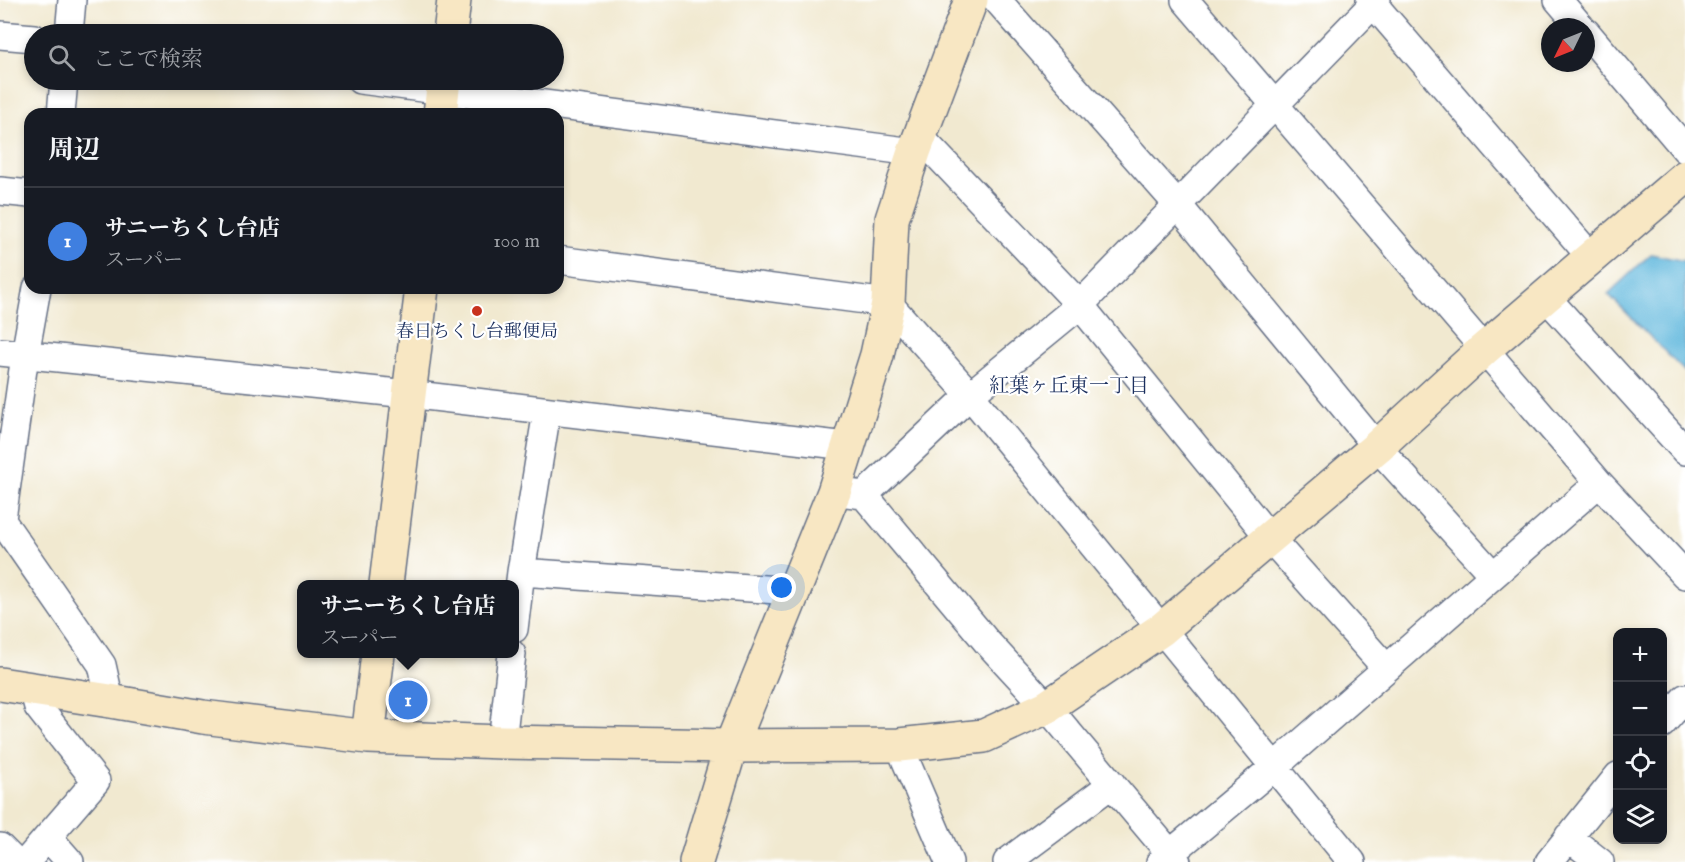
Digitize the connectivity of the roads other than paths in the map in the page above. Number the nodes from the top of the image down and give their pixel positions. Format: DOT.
graph roads {
  1 [pos="72,0"];
  2 [pos="454,0"];
  3 [pos="971,0"];
  4 [pos="997,0"];
  5 [pos="1185,0"];
  6 [pos="1558,0"];
  7 [pos="1373,1"];
  8 [pos="1573,18"];
  9 [pos="70,24"];
  10 [pos="451,24"];
  11 [pos="0,35"];
  12 [pos="24,37"];
  13 [pos="1595,43"];
  14 [pos="63,90"];
  15 [pos="415,90"];
  16 [pos="443,95"];
  17 [pos="1276,106"];
  18 [pos="62,108"];
  19 [pos="917,144"];
  20 [pos="1685,149"];
  21 [pos="1685,177"];
  22 [pos="0,191"];
  23 [pos="24,193"];
  24 [pos="1178,205"];
  25 [pos="1591,257"];
  26 [pos="564,261"];
  27 [pos="34,294"];
  28 [pos="421,294"];
  29 [pos="1546,297"];
  30 [pos="888,303"];
  31 [pos="1080,305"];
  32 [pos="1484,350"];
  33 [pos="12,353"];
  34 [pos="408,394"];
  35 [pos="970,395"];
  36 [pos="547,411"];
  37 [pos="847,446"];
  38 [pos="1377,447"];
  39 [pos="1685,451"];
  40 [pos="1599,483"];
  41 [pos="849,493"];
  42 [pos="1,518"];
  43 [pos="1269,537"];
  44 [pos="521,572"];
  45 [pos="1493,575"];
  46 [pos="1685,575"];
  47 [pos="387,580"];
  48 [pos="519,588"];
  49 [pos="792,591"];
  50 [pos="1162,629"];
  51 [pos="378,658"];
  52 [pos="512,658"];
  53 [pos="1386,668"];
  54 [pos="0,684"];
  55 [pos="33,689"];
  56 [pos="1685,698"];
  57 [pos="110,700"];
  58 [pos="1047,707"];
  59 [pos="1672,725"];
  60 [pos="368,737"];
  61 [pos="502,742"];
  62 [pos="899,745"];
  63 [pos="731,746"];
  64 [pos="1275,766"];
  65 [pos="1613,781"];
  66 [pos="1112,784"];
  67 [pos="48,837"];
  68 [pos="1568,837"];
  69 [pos="0,848"];
  70 [pos="1169,859"];
  71 [pos="15,862"];
  72 [pos="26,862"];
  73 [pos="70,862"];
  74 [pos="696,862"];
  75 [pos="949,862"];
  76 [pos="1007,862"];
  77 [pos="1352,862"];
  78 [pos="1549,862"];
  79 [pos="1600,862"];
  1 -- 9 [label="street"];
  2 -- 10 [label="street"];
  3 -- 19 [label="street"];
  4 -- 24 [label="street"];
  5 -- 17 [label="street"];
  6 -- 8 [label="street"];
  7 -- 17 [label="street"];
  7 -- 25 [label="street"];
  11 -- 12 [label="street"];
  13 -- 20 [label="street"];
  14 -- 18 [label="street"];
  15 -- 16 [label="street"];
  16 -- 19 [label="street"];
  17 -- 24 [label="street"];
  17 -- 32 [label="street"];
  19 -- 30 [label="street"];
  19 -- 31 [label="street"];
  21 -- 25 [label="street"];
  22 -- 23 [label="street"];
  24 -- 31 [label="street"];
  24 -- 38 [label="street"];
  25 -- 29 [label="street"];
  26 -- 30 [label="street"];
  27 -- 33 [label="street"];
  28 -- 34 [label="street"];
  29 -- 32 [label="street"];
  29 -- 39 [label="street"];
  30 -- 35 [label="street"];
  30 -- 37 [label="street"];
  31 -- 35 [label="street"];
  31 -- 43 [label="street"];
  32 -- 38 [label="street"];
  32 -- 40 [label="street"];
  33 -- 34 [label="street"];
  33 -- 42 [label="street"];
  34 -- 36 [label="street"];
  34 -- 47 [label="street"];
  35 -- 41 [label="street"];
  35 -- 50 [label="street"];
  36 -- 37 [label="street"];
  36 -- 44 [label="street"];
  37 -- 41 [label="street"];
  38 -- 43 [label="street"];
  38 -- 45 [label="street"];
  40 -- 45 [label="street"];
  40 -- 46 [label="street"];
  41 -- 49 [label="street"];
  41 -- 58 [label="street"];
  42 -- 57 [label="street"];
  43 -- 50 [label="street"];
  43 -- 53 [label="street"];
  44 -- 48 [label="street"];
  44 -- 49 [label="street"];
  45 -- 53 [label="street"];
  49 -- 63 [label="street"];
  50 -- 58 [label="street"];
  50 -- 64 [label="street"];
  51 -- 60 [label="street"];
  52 -- 61 [label="street"];
  53 -- 64 [label="street"];
  54 -- 55 [label="street"];
  55 -- 57 [label="street"];
  55 -- 67 [label="street"];
  56 -- 59 [label="street"];
  57 -- 60 [label="street"];
  58 -- 62 [label="street"];
  58 -- 66 [label="street"];
  60 -- 61 [label="street"];
  61 -- 63 [label="street"];
  62 -- 63 [label="street"];
  62 -- 75 [label="street"];
  63 -- 74 [label="street"];
  64 -- 70 [label="street"];
  64 -- 77 [label="street"];
  65 -- 68 [label="street"];
  66 -- 70 [label="street"];
  66 -- 76 [label="street"];
  67 -- 72 [label="street"];
  67 -- 73 [label="street"];
  68 -- 78 [label="street"];
  68 -- 79 [label="street"];
  69 -- 71 [label="street"];
}
